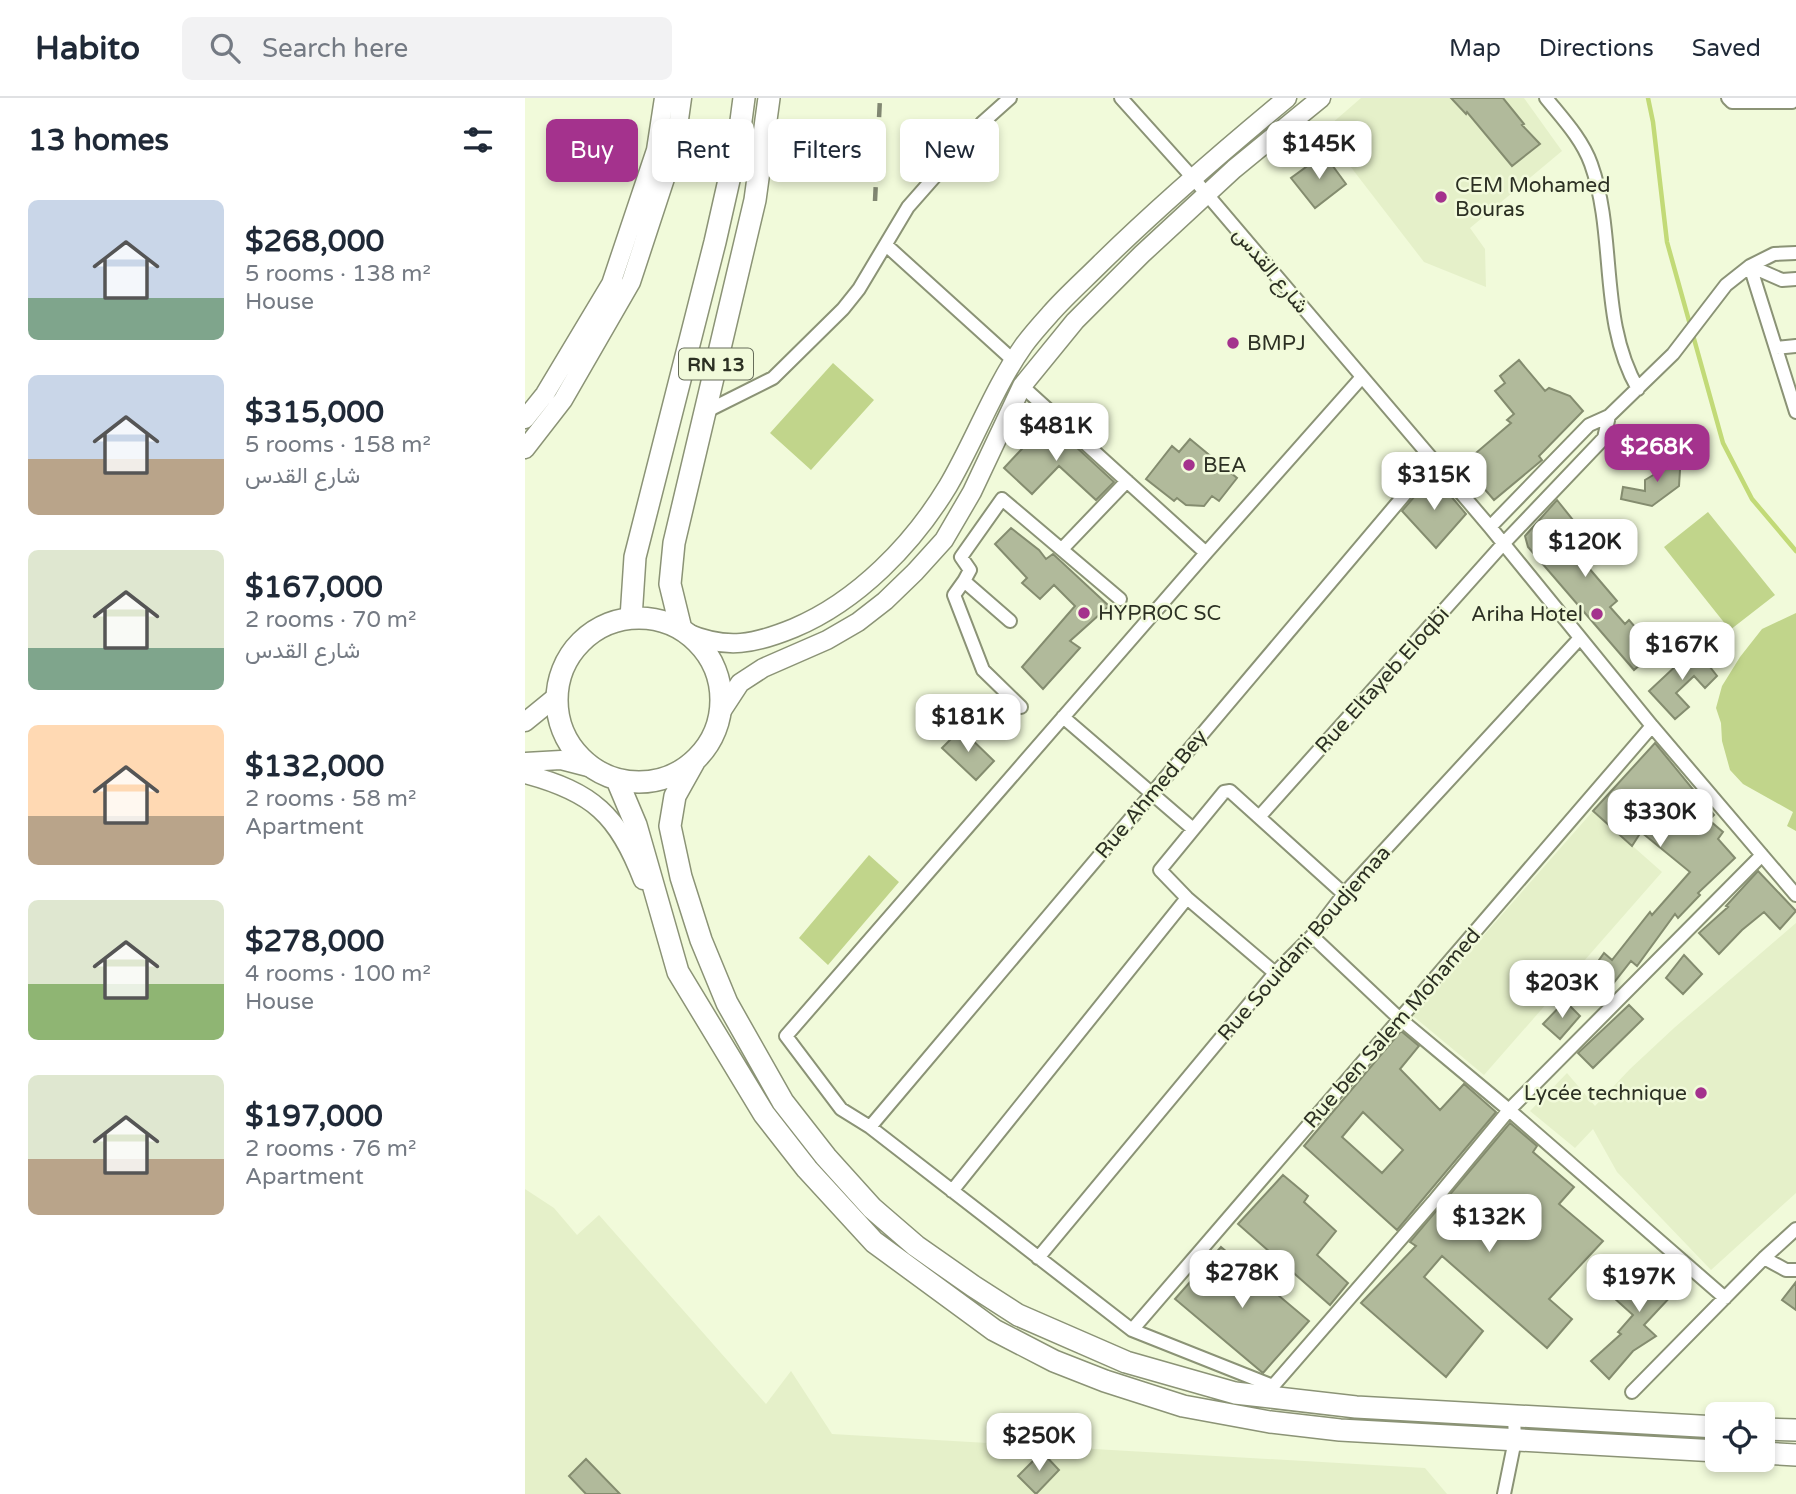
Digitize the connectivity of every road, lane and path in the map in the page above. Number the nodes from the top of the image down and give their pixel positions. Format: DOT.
graph roads {
  1 [pos="664,98"];
  2 [pos="682,98"];
  3 [pos="744,98"];
  4 [pos="769,98"];
  5 [pos="1010,98"];
  6 [pos="1121,98"];
  7 [pos="1287,98"];
  8 [pos="1321,98"];
  9 [pos="1546,98"];
  10 [pos="1728,98"];
  11 [pos="1792,102"];
  12 [pos="1268,104"];
  13 [pos="1193,178"];
  14 [pos="1207,195"];
  15 [pos="886,245"];
  16 [pos="1796,253"];
  17 [pos="1749,266"];
  18 [pos="1796,279"];
  19 [pos="1796,346"];
  20 [pos="1776,348"];
  21 [pos="1014,361"];
  22 [pos="1362,377"];
  23 [pos="1022,386"];
  24 [pos="1638,389"];
  25 [pos="705,412"];
  26 [pos="1796,412"];
  27 [pos="1609,416"];
  28 [pos="525,419"];
  29 [pos="525,449"];
  30 [pos="965,453"];
  31 [pos="988,461"];
  32 [pos="1433,461"];
  33 [pos="1127,481"];
  34 [pos="1490,527"];
  35 [pos="1503,544"];
  36 [pos="1062,550"];
  37 [pos="1206,552"];
  38 [pos="964,581"];
  39 [pos="1120,599"];
  40 [pos="631,618"];
  41 [pos="1010,621"];
  42 [pos="684,631"];
  43 [pos="1580,638"];
  44 [pos="557,696"];
  45 [pos="1021,707"];
  46 [pos="720,712"];
  47 [pos="1063,717"];
  48 [pos="525,722"];
  49 [pos="1652,726"];
  50 [pos="525,762"];
  51 [pos="694,762"];
  52 [pos="592,768"];
  53 [pos="525,774"];
  54 [pos="617,780"];
  55 [pos="1151,793"];
  56 [pos="1260,816"];
  57 [pos="1193,829"];
  58 [pos="1762,855"];
  59 [pos="1344,894"];
  60 [pos="1796,894"];
  61 [pos="1187,898"];
  62 [pos="1312,936"];
  63 [pos="678,972"];
  64 [pos="1275,973"];
  65 [pos="1400,1019"];
  66 [pos="1509,1110"];
  67 [pos="870,1128"];
  68 [pos="952,1191"];
  69 [pos="1796,1229"];
  70 [pos="1038,1258"];
  71 [pos="1764,1258"];
  72 [pos="1796,1270"];
  73 [pos="1725,1298"];
  74 [pos="1132,1329"];
  75 [pos="1632,1392"];
  76 [pos="1514,1416"];
  77 [pos="1705,1426"];
  78 [pos="1775,1429"];
  79 [pos="1796,1430"];
  80 [pos="1515,1440"];
  81 [pos="1705,1450"];
  82 [pos="1775,1454"];
  83 [pos="1796,1455"];
  84 [pos="1504,1494"];
  1 -- 28 [label="main road"];
  2 -- 29 [label="main road"];
  3 -- 40 [label="highway, RN 13"];
  4 -- 25 [label="highway, RN 13"];
  5 -- 15 [label="street"];
  6 -- 13 [label="street, شارع القدس"];
  7 -- 12 [label="main road"];
  8 -- 14 [label="main road"];
  9 -- 24 [label="street"];
  10 -- 11 [label="street"];
  12 -- 13 [label="main road"];
  13 -- 14 [label="street, شارع القدس"];
  13 -- 21 [label="main road"];
  14 -- 22 [label="street, شارع القدس"];
  14 -- 23 [label="main road"];
  15 -- 21 [label="street"];
  15 -- 25 [label="street"];
  16 -- 17 [label="street"];
  17 -- 18 [label="street"];
  17 -- 20 [label="street"];
  17 -- 24 [label="street"];
  19 -- 20 [label="street"];
  20 -- 26 [label="street"];
  21 -- 30 [label="main road"];
  22 -- 32 [label="street, شارع القدس"];
  22 -- 37 [label="street"];
  23 -- 31 [label="main road"];
  23 -- 33 [label="street"];
  24 -- 27 [label="street"];
  25 -- 42 [label="highway, RN 13"];
  27 -- 34 [label="street"];
  27 -- 35 [label="street, Rue Eltayeb Eloqbi"];
  30 -- 31 [label="main road"];
  30 -- 42 [label="main road"];
  31 -- 46 [label="main road"];
  32 -- 34 [label="street, شارع القدس"];
  32 -- 55 [label="street, Rue Ahmed Bey"];
  33 -- 36 [label="street"];
  33 -- 37 [label="street"];
  34 -- 35 [label="street, شارع القدس"];
  35 -- 43 [label="street, شارع القدس"];
  35 -- 56 [label="street, Rue Eltayeb Eloqbi"];
  36 -- 38 [label="street"];
  36 -- 39 [label="street"];
  37 -- 47 [label="street"];
  38 -- 41 [label="street"];
  38 -- 45 [label="street"];
  40 -- 42 [label="highway"];
  40 -- 44 [label="highway"];
  42 -- 46 [label="highway"];
  43 -- 49 [label="street, شارع القدس"];
  43 -- 59 [label="street, Rue Souidani Boudjemaa"];
  44 -- 48 [label="main road"];
  44 -- 52 [label="highway"];
  46 -- 51 [label="highway"];
  47 -- 55 [label="street"];
  47 -- 67 [label="street"];
  49 -- 58 [label="street, شارع القدس"];
  49 -- 65 [label="street, Rue ben Salem Mohamed"];
  50 -- 52 [label="main road"];
  51 -- 54 [label="highway"];
  51 -- 76 [label="highway"];
  52 -- 54 [label="highway"];
  53 -- 63 [label="main road"];
  54 -- 63 [label="highway"];
  55 -- 57 [label="street"];
  55 -- 67 [label="street, Rue Ahmed Bey"];
  56 -- 57 [label="street"];
  56 -- 59 [label="street"];
  57 -- 61 [label="street"];
  58 -- 60 [label="street, شارع القدس"];
  58 -- 66 [label="street"];
  59 -- 62 [label="street, Rue Souidani Boudjemaa"];
  61 -- 64 [label="street"];
  61 -- 68 [label="street"];
  62 -- 64 [label="street, Rue Souidani Boudjemaa"];
  62 -- 65 [label="street"];
  63 -- 80 [label="highway"];
  64 -- 70 [label="street, Rue Souidani Boudjemaa"];
  65 -- 66 [label="street"];
  65 -- 74 [label="street, Rue ben Salem Mohamed"];
  66 -- 73 [label="street"];
  66 -- 74 [label="street"];
  67 -- 68 [label="street"];
  68 -- 70 [label="street"];
  69 -- 71 [label="street"];
  70 -- 74 [label="street"];
  71 -- 72 [label="street"];
  71 -- 73 [label="street"];
  73 -- 75 [label="street"];
  76 -- 77 [label="highway"];
  76 -- 80 [label="street"];
  78 -- 79 [label="highway"];
  80 -- 81 [label="highway"];
  80 -- 84 [label="street"];
  82 -- 83 [label="highway"];
}
